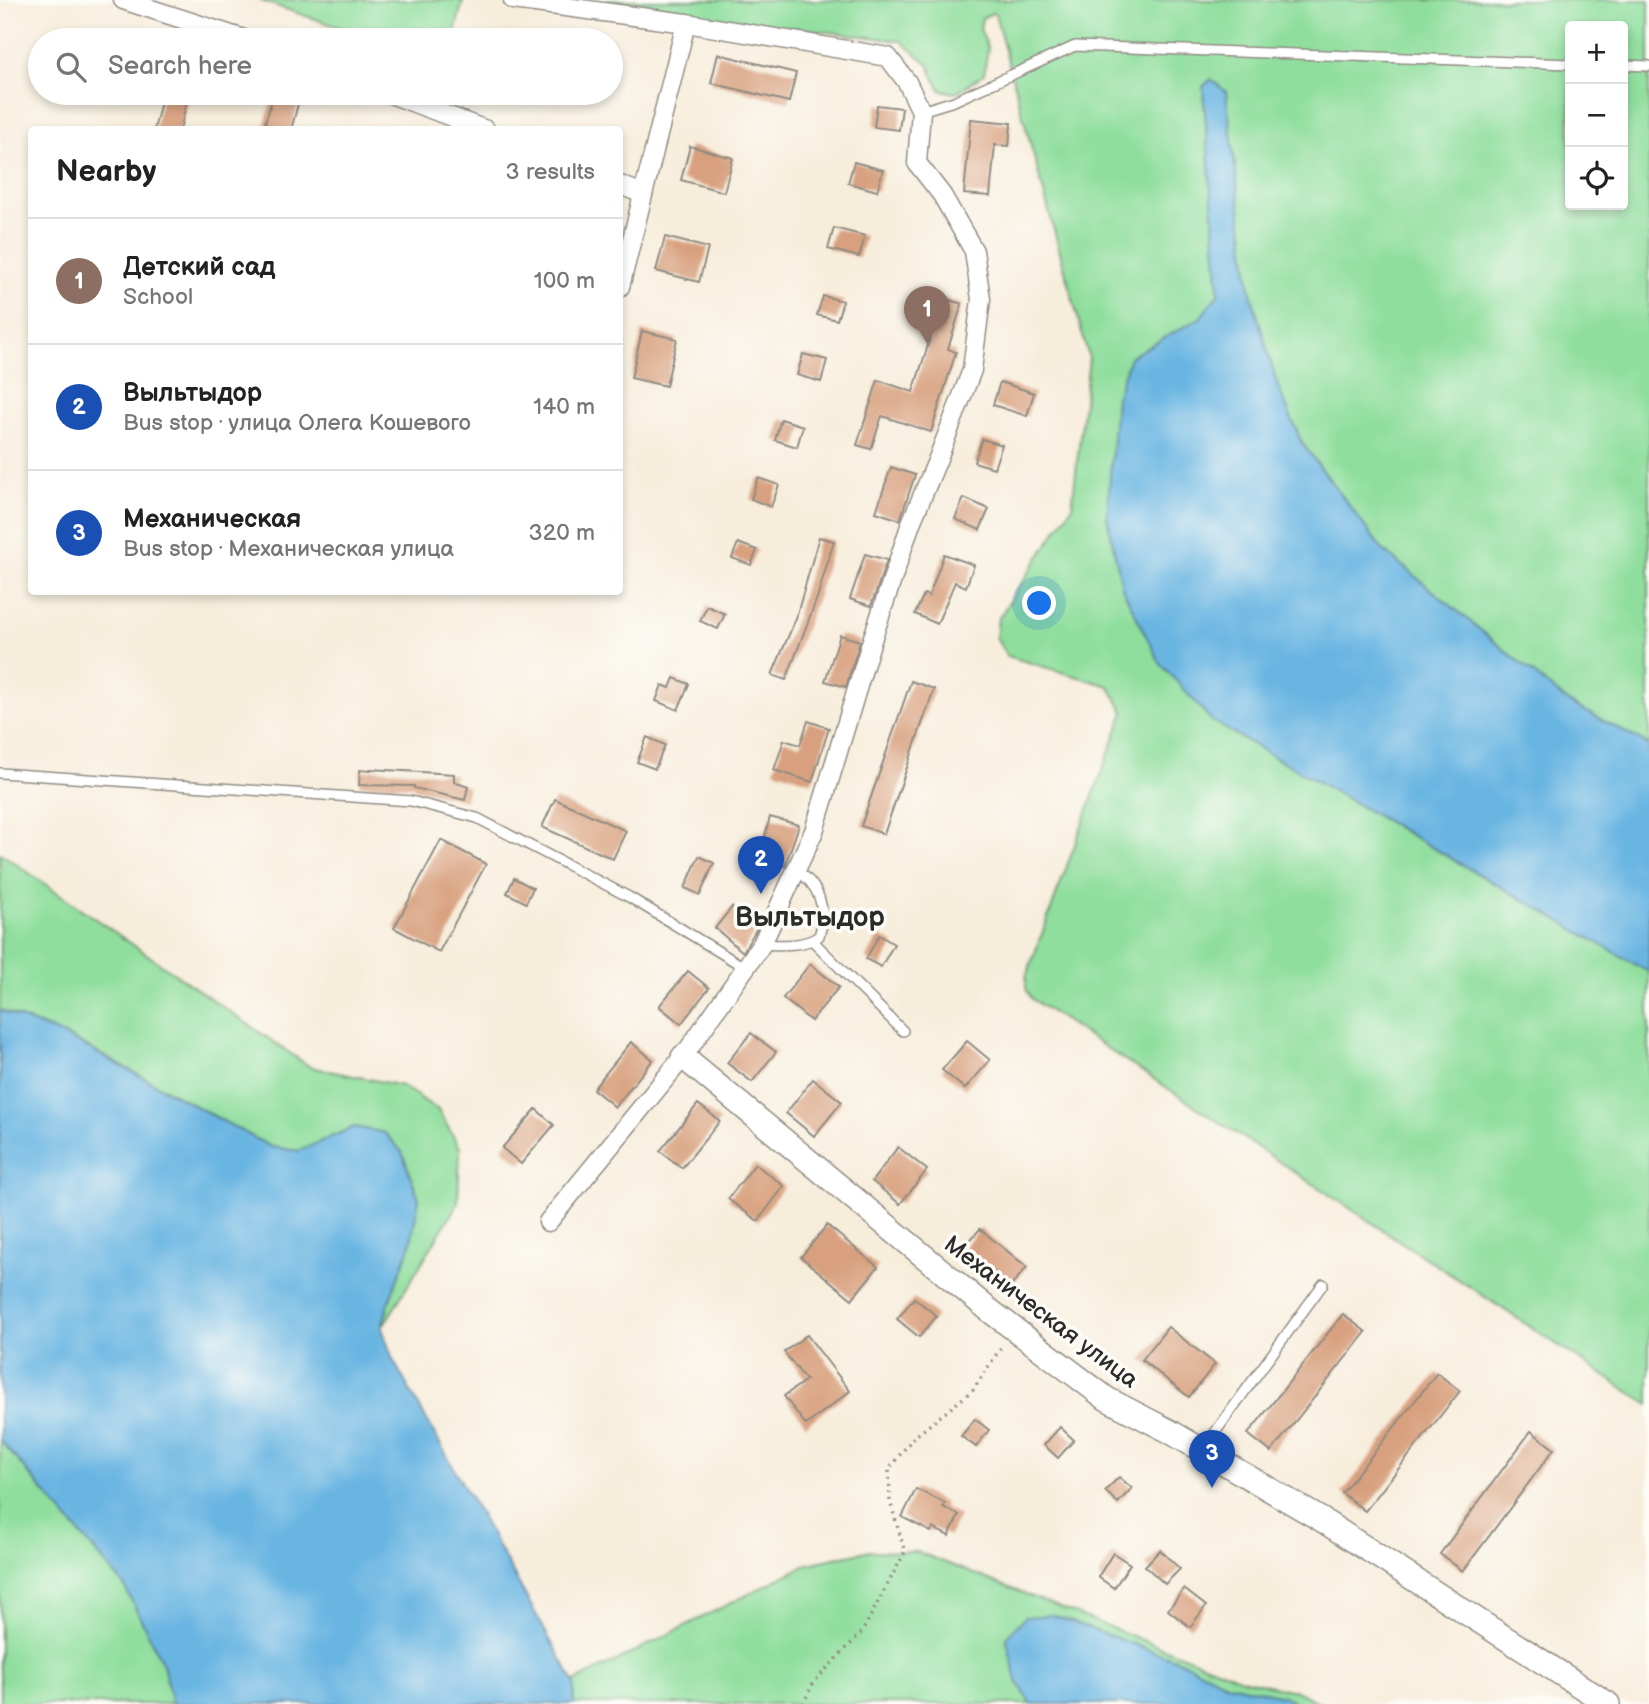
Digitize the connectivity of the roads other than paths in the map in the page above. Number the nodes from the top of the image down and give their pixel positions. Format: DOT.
graph roads {
  1 [pos="122,0"];
  2 [pos="513,0"];
  3 [pos="686,23"];
  4 [pos="210,28"];
  5 [pos="1565,64"];
  6 [pos="1628,65"];
  7 [pos="1649,66"];
  8 [pos="420,105"];
  9 [pos="921,111"];
  10 [pos="475,126"];
  11 [pos="623,185"];
  12 [pos="643,194"];
  13 [pos="623,275"];
  14 [pos="0,773"];
  15 [pos="796,871"];
  16 [pos="813,941"];
  17 [pos="762,944"];
  18 [pos="744,967"];
  19 [pos="902,1031"];
  20 [pos="683,1057"];
  21 [pos="548,1222"];
  22 [pos="1324,1284"];
  23 [pos="1202,1450"];
  24 [pos="1608,1704"];
  1 -- 4 [label="street"];
  2 -- 3 [label="street"];
  3 -- 9 [label="street"];
  3 -- 12 [label="street"];
  5 -- 9 [label="lane"];
  6 -- 7 [label="lane"];
  8 -- 10 [label="street"];
  9 -- 15 [label="street"];
  11 -- 12 [label="street"];
  12 -- 13 [label="street"];
  14 -- 18 [label="lane"];
  15 -- 16 [label="lane"];
  15 -- 17 [label="street"];
  16 -- 17 [label="lane"];
  16 -- 19 [label="lane"];
  17 -- 18 [label="street"];
  18 -- 20 [label="street"];
  20 -- 21 [label="street"];
  20 -- 23 [label="street, Механическая улица"];
  22 -- 23 [label="lane"];
  23 -- 24 [label="street, Механическая улица"];
}
